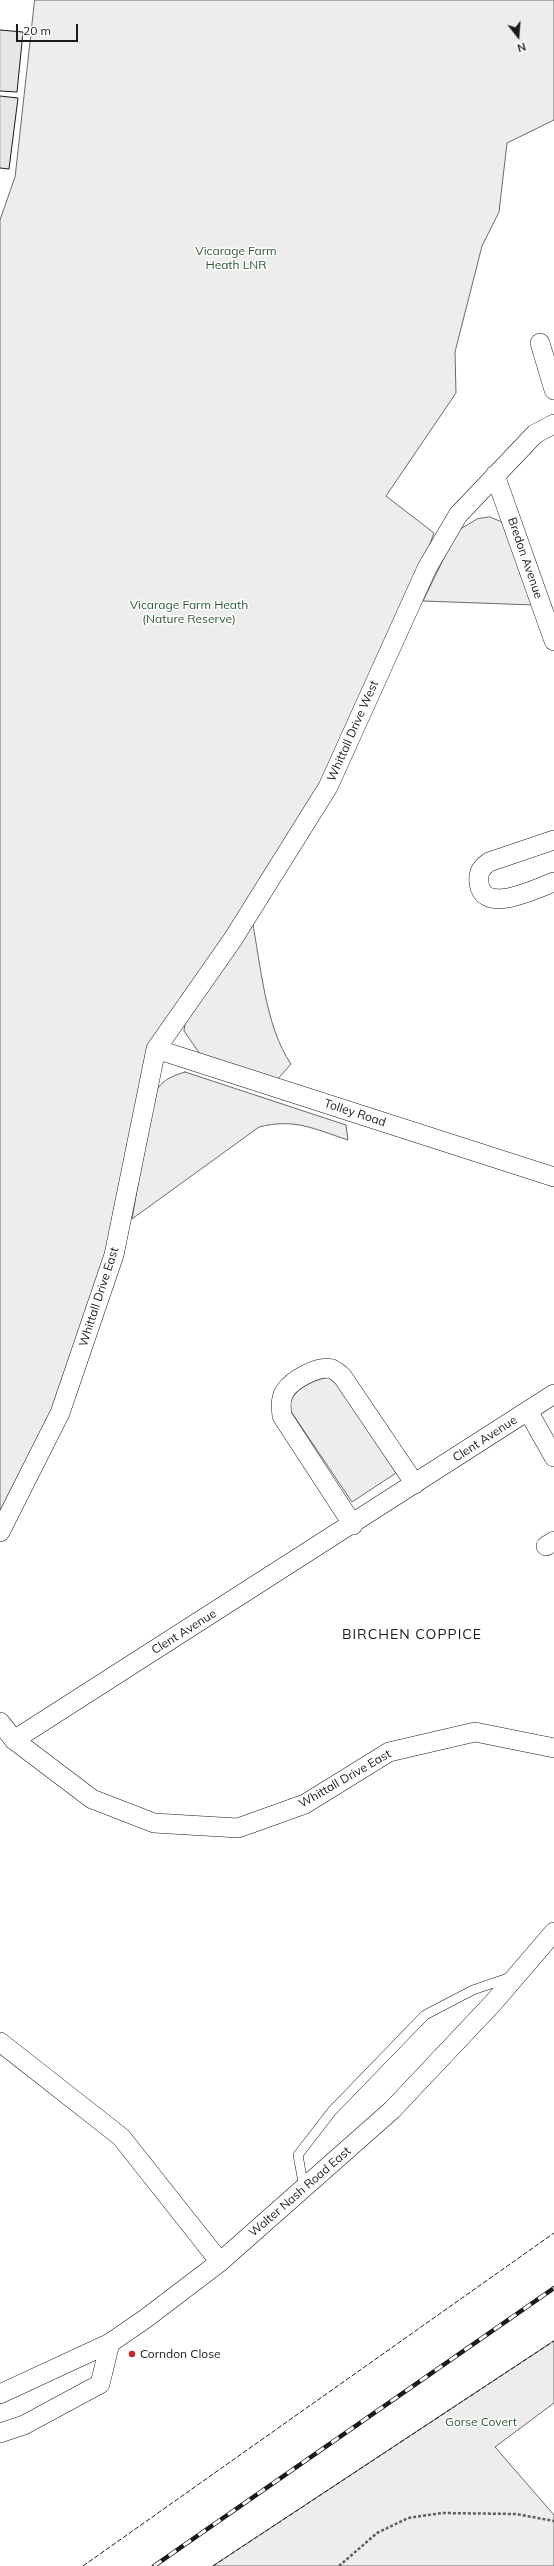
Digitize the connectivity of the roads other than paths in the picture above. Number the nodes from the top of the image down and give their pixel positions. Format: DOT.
graph roads {
  1 [pos="540,343"];
  2 [pos="554,390"];
  3 [pos="554,424"];
  4 [pos="495,475"];
  5 [pos="554,641"];
  6 [pos="554,840"];
  7 [pos="554,882"];
  8 [pos="156,1049"];
  9 [pos="554,1177"];
  10 [pos="554,1394"];
  11 [pos="528,1411"];
  12 [pos="554,1456"];
  13 [pos="415,1484"];
  14 [pos="353,1525"];
  15 [pos="0,1532"];
  16 [pos="4,1729"];
  17 [pos="554,1748"];
  18 [pos="554,1932"];
  19 [pos="517,1975"];
  20 [pos="0,2042"];
  21 [pos="304,2188"];
  22 [pos="220,2262"];
  23 [pos="110,2343"];
  24 [pos="0,2394"];
  25 [pos="0,2433"];
  1 -- 2 [label="street"];
  3 -- 4 [label="street, Whittall Drive West"];
  4 -- 5 [label="street, Bredon Avenue"];
  4 -- 8 [label="street, Whittall Drive West"];
  6 -- 7 [label="street"];
  8 -- 9 [label="street, Tolley Road"];
  8 -- 15 [label="street, Whittall Drive East"];
  10 -- 11 [label="street, Clent Avenue"];
  11 -- 12 [label="street"];
  11 -- 13 [label="street, Clent Avenue"];
  13 -- 14 [label="street, Clent Avenue"];
  13 -- 14 [label="street"];
  14 -- 16 [label="street, Clent Avenue"];
  16 -- 17 [label="street, Whittall Drive East"];
  18 -- 19 [label="street, Walter Nash Road East"];
  19 -- 21 [label="street, Walter Nash Road East"];
  19 -- 21 [label="lane"];
  20 -- 22 [label="street"];
  21 -- 22 [label="street, Walter Nash Road East"];
  22 -- 23 [label="street, Walter Nash Road East"];
  23 -- 24 [label="street, Walter Nash Road East"];
  23 -- 25 [label="street"];
}
